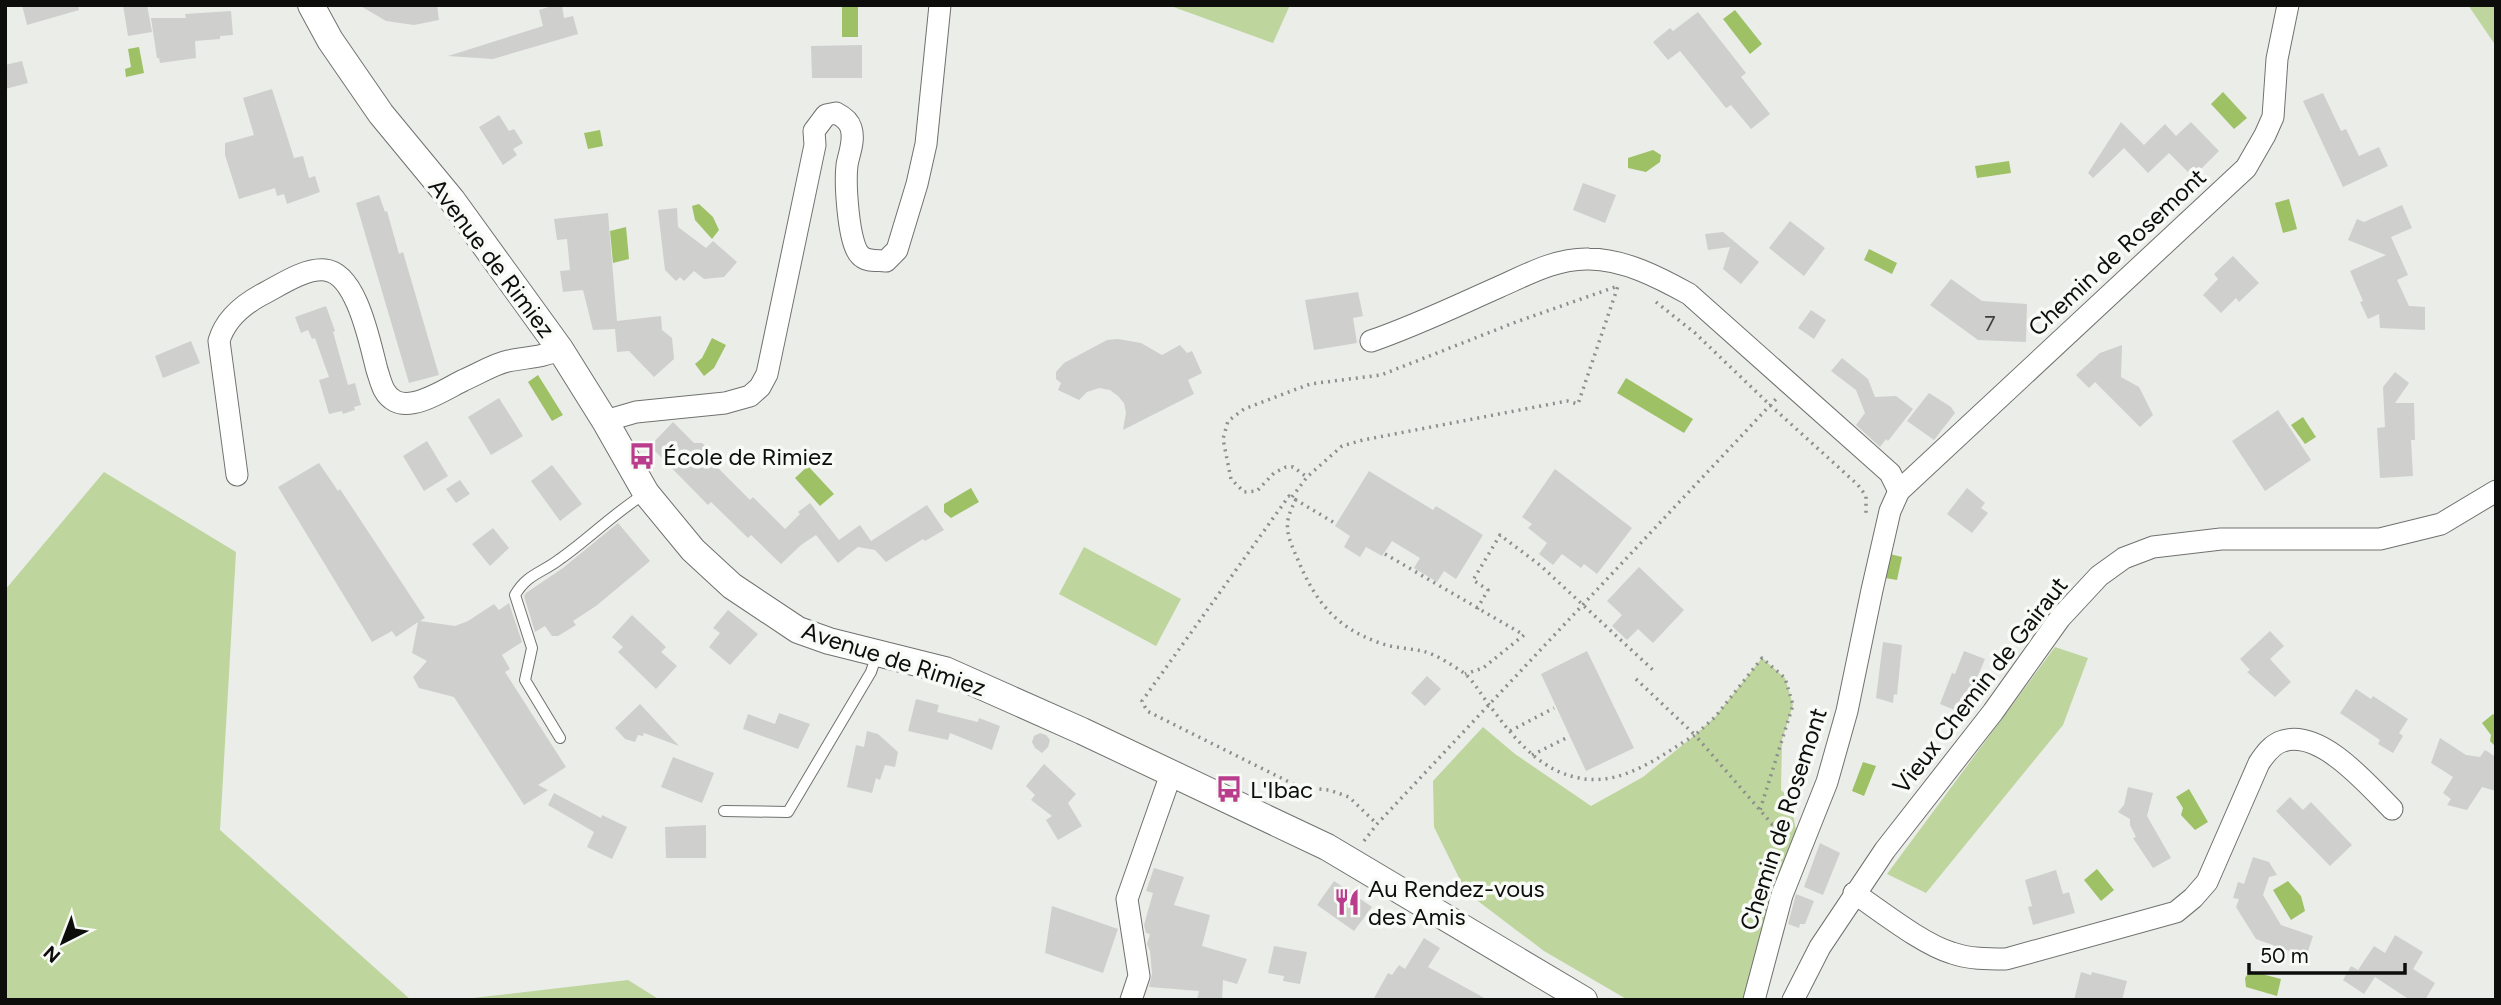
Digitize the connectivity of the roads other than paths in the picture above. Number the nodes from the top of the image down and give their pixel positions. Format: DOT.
graph roads {
  1 [pos="311,5"];
  2 [pos="940,5"];
  3 [pos="2288,5"];
  4 [pos="1371,341"];
  5 [pos="560,349"];
  6 [pos="605,421"];
  7 [pos="237,475"];
  8 [pos="1899,491"];
  9 [pos="2496,491"];
  10 [pos="646,493"];
  11 [pos="877,654"];
  12 [pos="560,738"];
  13 [pos="1171,774"];
  14 [pos="2392,809"];
  15 [pos="724,811"];
  16 [pos="1854,893"];
  17 [pos="1131,1000"];
  18 [pos="1584,1000"];
  19 [pos="1755,1000"];
  20 [pos="1793,1000"];
  1 -- 5 [label="street, Avenue de Rimiez"];
  2 -- 6 [label="street"];
  3 -- 8 [label="street, Chemin de Rosemont"];
  4 -- 8 [label="street"];
  5 -- 6 [label="street, Avenue de Rimiez"];
  5 -- 7 [label="street"];
  6 -- 10 [label="street, Avenue de Rimiez"];
  8 -- 19 [label="street, Chemin de Rosemont"];
  9 -- 16 [label="street, Vieux Chemin de Gairaut"];
  10 -- 11 [label="street, Avenue de Rimiez"];
  10 -- 12 [label="lane"];
  11 -- 13 [label="street, Avenue de Rimiez"];
  11 -- 15 [label="lane"];
  13 -- 17 [label="street"];
  13 -- 18 [label="street, Avenue de Rimiez"];
  14 -- 16 [label="street"];
  16 -- 20 [label="street, Vieux Chemin de Gairaut"];
}
